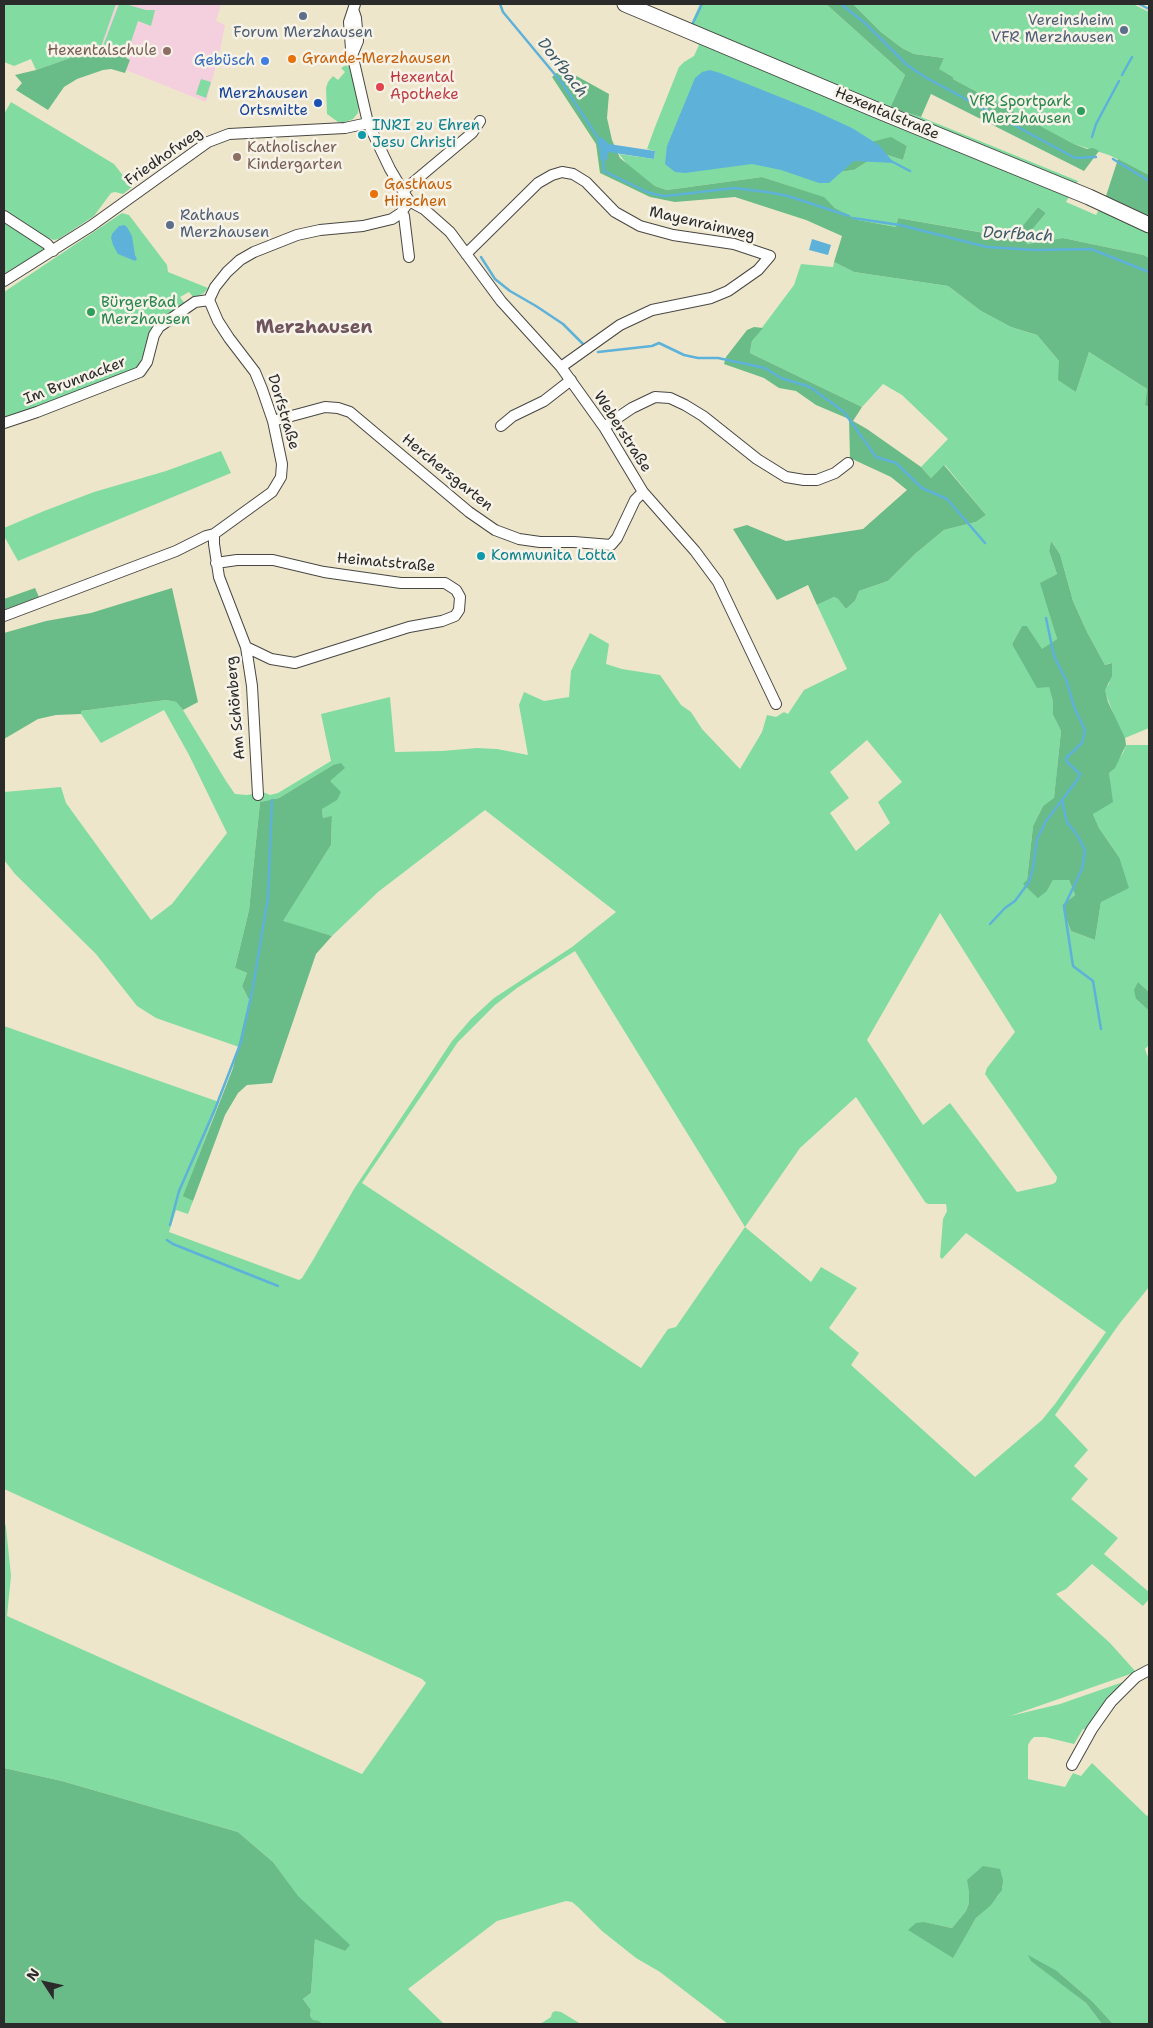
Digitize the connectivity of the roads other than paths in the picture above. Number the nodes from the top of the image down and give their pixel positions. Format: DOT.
graph roads {
  1 [pos="625,4"];
  2 [pos="354,8"];
  3 [pos="480,121"];
  4 [pos="368,123"];
  5 [pos="404,190"];
  6 [pos="409,201"];
  7 [pos="401,212"];
  8 [pos="4,216"];
  9 [pos="1149,225"];
  10 [pos="53,251"];
  11 [pos="466,254"];
  12 [pos="409,257"];
  13 [pos="4,281"];
  14 [pos="209,300"];
  15 [pos="561,366"];
  16 [pos="571,380"];
  17 [pos="273,421"];
  18 [pos="4,422"];
  19 [pos="501,426"];
  20 [pos="604,427"];
  21 [pos="848,463"];
  22 [pos="643,492"];
  23 [pos="214,534"];
  24 [pos="216,563"];
  25 [pos="4,616"];
  26 [pos="246,647"];
  27 [pos="776,704"];
  28 [pos="258,795"];
  29 [pos="1149,1670"];
  30 [pos="1072,1765"];
  1 -- 9 [label="main road, Hexentalstraße"];
  2 -- 4 [label="street"];
  3 -- 5 [label="street"];
  4 -- 5 [label="street"];
  4 -- 10 [label="street, Friedhofweg"];
  5 -- 6 [label="street"];
  6 -- 7 [label="street"];
  6 -- 11 [label="street, Weberstraße"];
  7 -- 12 [label="street"];
  7 -- 14 [label="street"];
  8 -- 10 [label="street"];
  10 -- 13 [label="street, Friedhofweg"];
  11 -- 15 [label="street, Weberstraße"];
  11 -- 15 [label="street, Mayenrainweg"];
  14 -- 17 [label="street, Dorfstraße"];
  14 -- 18 [label="street, Im Brunnacker"];
  15 -- 16 [label="street, Weberstraße"];
  16 -- 19 [label="street"];
  16 -- 20 [label="street, Weberstraße"];
  17 -- 22 [label="street, Herchersgarten"];
  17 -- 23 [label="street, Dorfstraße"];
  20 -- 21 [label="street"];
  20 -- 22 [label="street, Weberstraße"];
  22 -- 27 [label="street, Weberstraße"];
  23 -- 24 [label="street, Am Schönberg"];
  23 -- 25 [label="street, Dorfstraße"];
  24 -- 26 [label="street, Am Schönberg"];
  24 -- 26 [label="street, Heimatstraße"];
  26 -- 28 [label="street, Am Schönberg"];
  29 -- 30 [label="street"];
}
